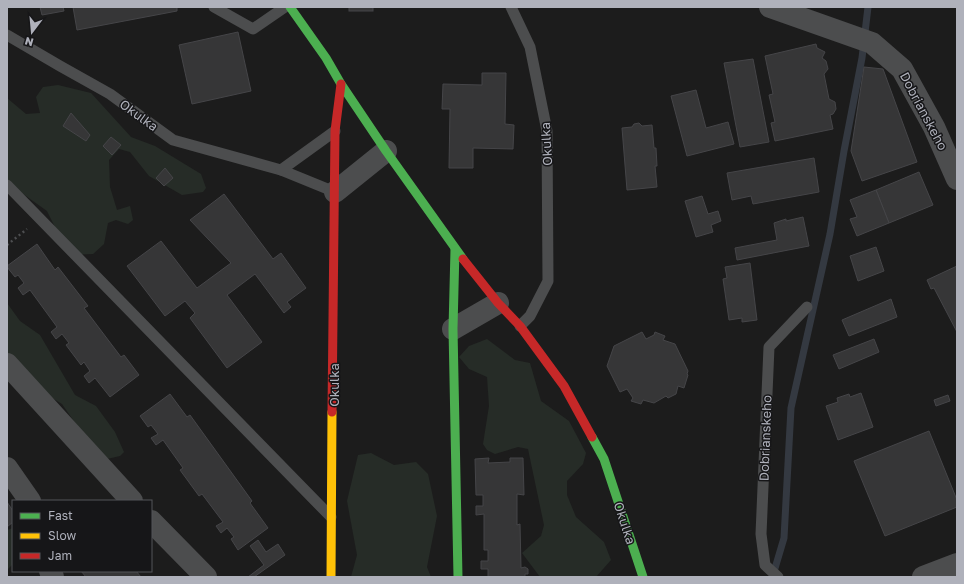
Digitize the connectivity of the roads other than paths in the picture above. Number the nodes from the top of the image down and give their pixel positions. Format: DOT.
graph roads {
  1 [pos="214,7"];
  2 [pos="285,7"];
  3 [pos="290,7"];
  4 [pos="511,7"];
  5 [pos="770,7"];
  6 [pos="7,35"];
  7 [pos="340,84"];
  8 [pos="335,131"];
  9 [pos="386,151"];
  10 [pos="281,170"];
  11 [pos="957,179"];
  12 [pos="7,184"];
  13 [pos="335,192"];
  14 [pos="456,249"];
  15 [pos="498,303"];
  16 [pos="807,307"];
  17 [pos="520,326"];
  18 [pos="454,329"];
  19 [pos="7,364"];
  20 [pos="7,468"];
  21 [pos="29,500"];
  22 [pos="131,500"];
  23 [pos="333,519"];
  24 [pos="152,522"];
  25 [pos="957,564"];
  26 [pos="206,577"];
  27 [pos="332,577"];
  28 [pos="458,577"];
  29 [pos="643,577"];
  30 [pos="778,577"];
  31 [pos="923,577"];
  1 -- 2 [label="lane"];
  3 -- 7 [label="street, Okulka"];
  4 -- 17 [label="lane, Okulka"];
  5 -- 11 [label="street, Dobrianskeho"];
  6 -- 10 [label="lane, Okulka"];
  7 -- 8 [label="street, Okulka"];
  7 -- 9 [label="street, Okulka"];
  8 -- 10 [label="lane"];
  8 -- 13 [label="street, Okulka"];
  9 -- 13 [label="street"];
  9 -- 14 [label="street, Okulka"];
  10 -- 13 [label="lane, Okulka"];
  12 -- 23 [label="lane"];
  13 -- 23 [label="street, Okulka"];
  14 -- 15 [label="street, Okulka"];
  14 -- 18 [label="street"];
  15 -- 17 [label="street, Okulka"];
  15 -- 18 [label="street"];
  16 -- 30 [label="lane, Dobrianskeho"];
  17 -- 29 [label="street, Okulka"];
  18 -- 28 [label="street"];
  19 -- 22 [label="street"];
  20 -- 21 [label="street"];
  23 -- 27 [label="street, Okulka"];
  24 -- 26 [label="street"];
  25 -- 31 [label="street"];
}
